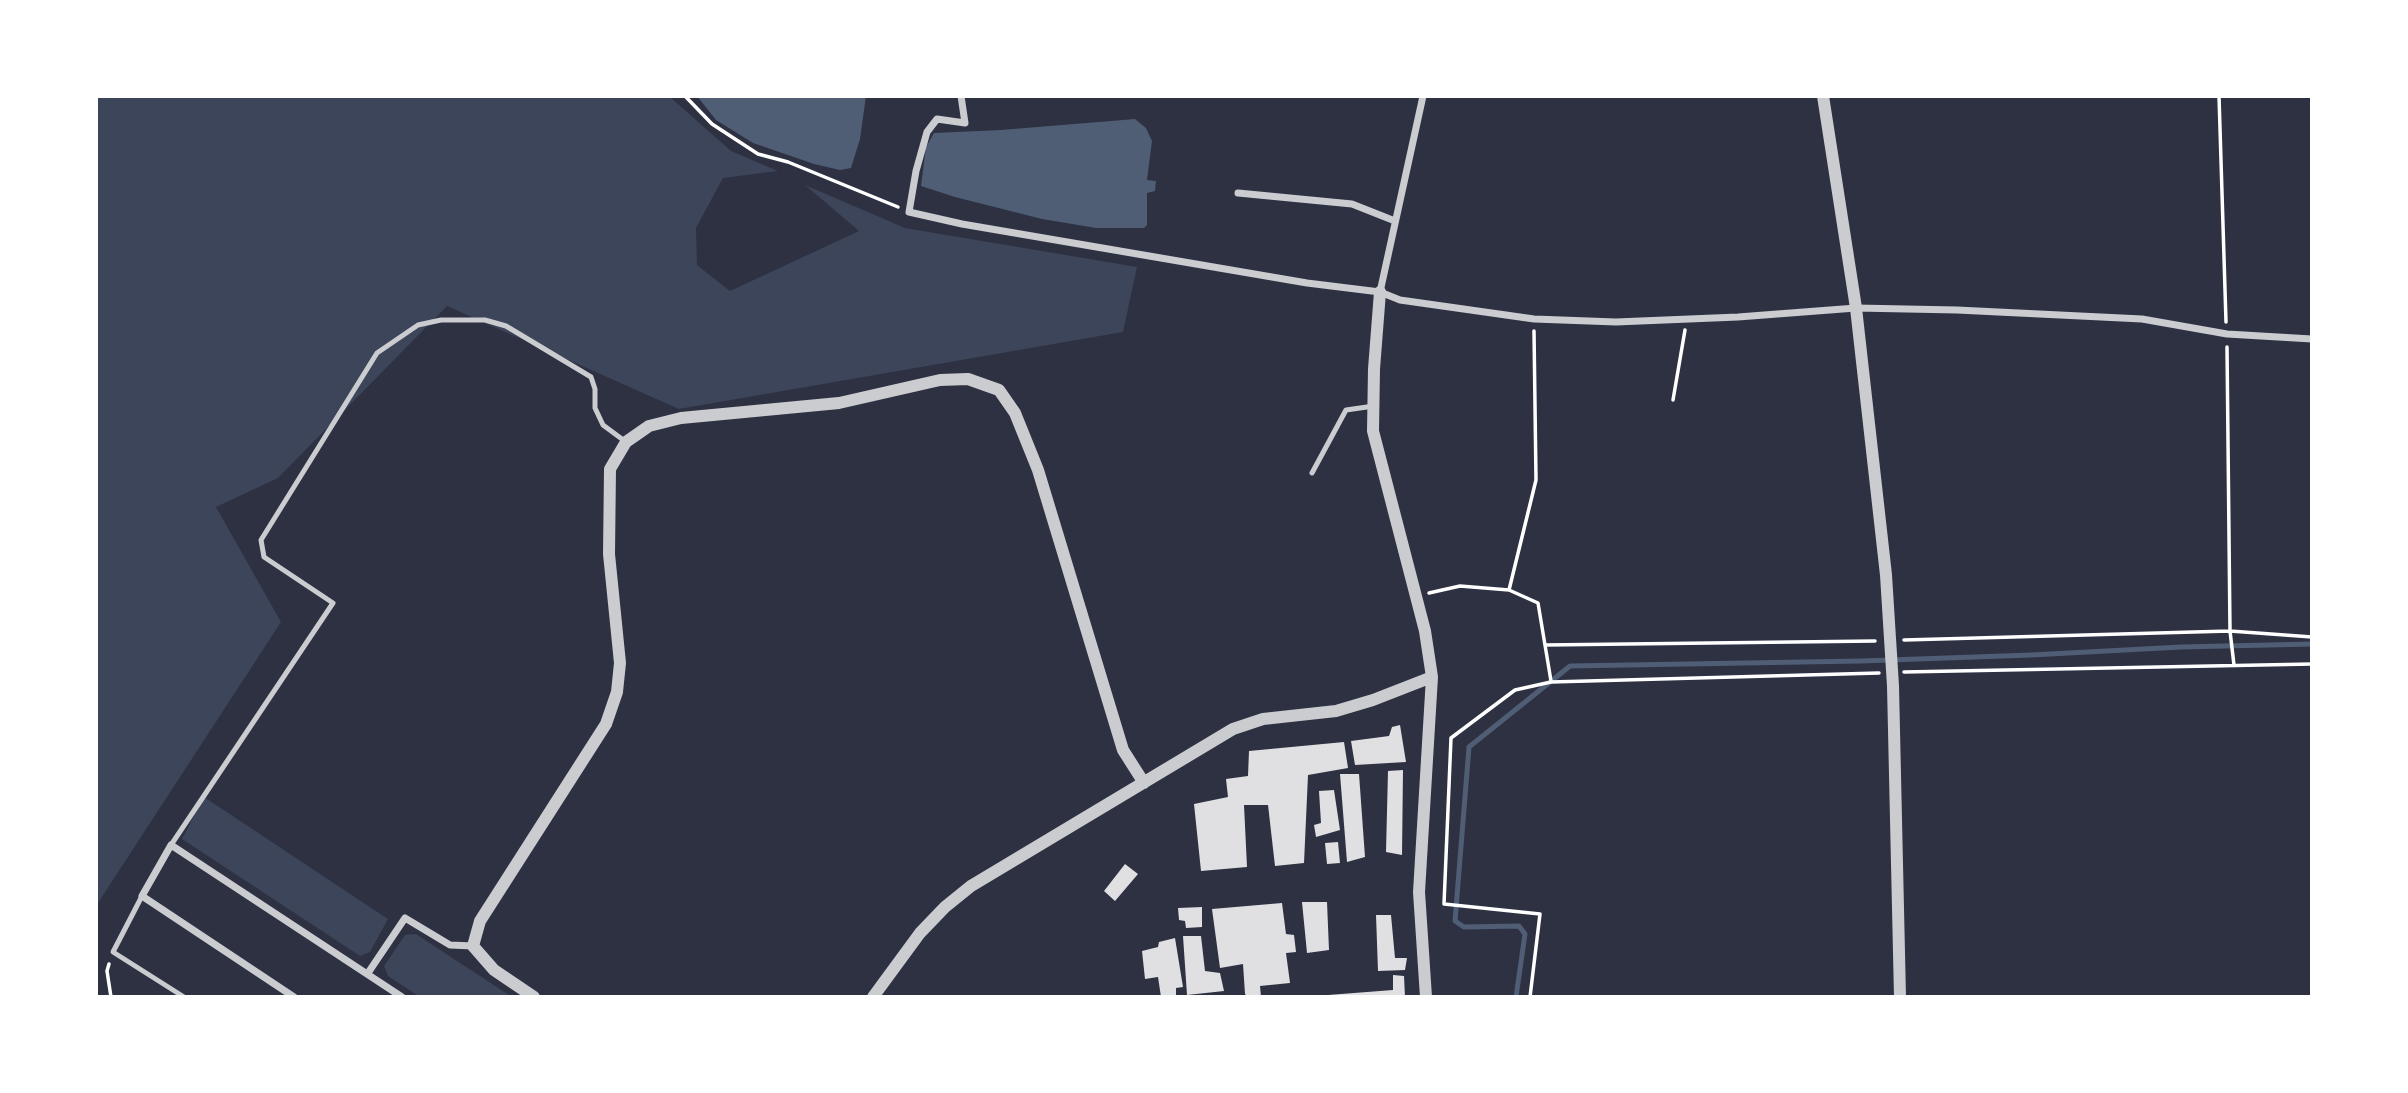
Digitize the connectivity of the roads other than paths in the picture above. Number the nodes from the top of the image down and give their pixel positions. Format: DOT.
graph roads {
  1 [pos="961,96"];
  2 [pos="1423,96"];
  3 [pos="1823,96"];
  4 [pos="1238,192"];
  5 [pos="1395,222"];
  6 [pos="1380,292"];
  7 [pos="1856,308"];
  8 [pos="2312,339"];
  9 [pos="1374,407"];
  10 [pos="626,442"];
  11 [pos="1312,473"];
  12 [pos="1432,677"];
  13 [pos="1144,783"];
  14 [pos="171,845"];
  15 [pos="142,896"];
  16 [pos="473,946"];
  17 [pos="368,973"];
  18 [pos="184,997"];
  19 [pos="294,997"];
  20 [pos="402,997"];
  21 [pos="534,997"];
  22 [pos="873,997"];
  23 [pos="1426,997"];
  24 [pos="1900,997"];
  1 -- 6 [label="street"];
  2 -- 5 [label="street"];
  3 -- 7 [label="street"];
  4 -- 5 [label="street"];
  5 -- 6 [label="street"];
  6 -- 7 [label="street"];
  6 -- 9 [label="street"];
  7 -- 8 [label="street"];
  7 -- 24 [label="street"];
  9 -- 11 [label="lane"];
  9 -- 12 [label="street"];
  10 -- 13 [label="street"];
  10 -- 14 [label="lane"];
  10 -- 16 [label="street"];
  12 -- 13 [label="street"];
  12 -- 23 [label="street"];
  13 -- 22 [label="street"];
  14 -- 15 [label="street"];
  14 -- 17 [label="street"];
  15 -- 18 [label="lane"];
  15 -- 19 [label="street"];
  16 -- 17 [label="street"];
  16 -- 21 [label="street"];
  17 -- 20 [label="street"];
}
